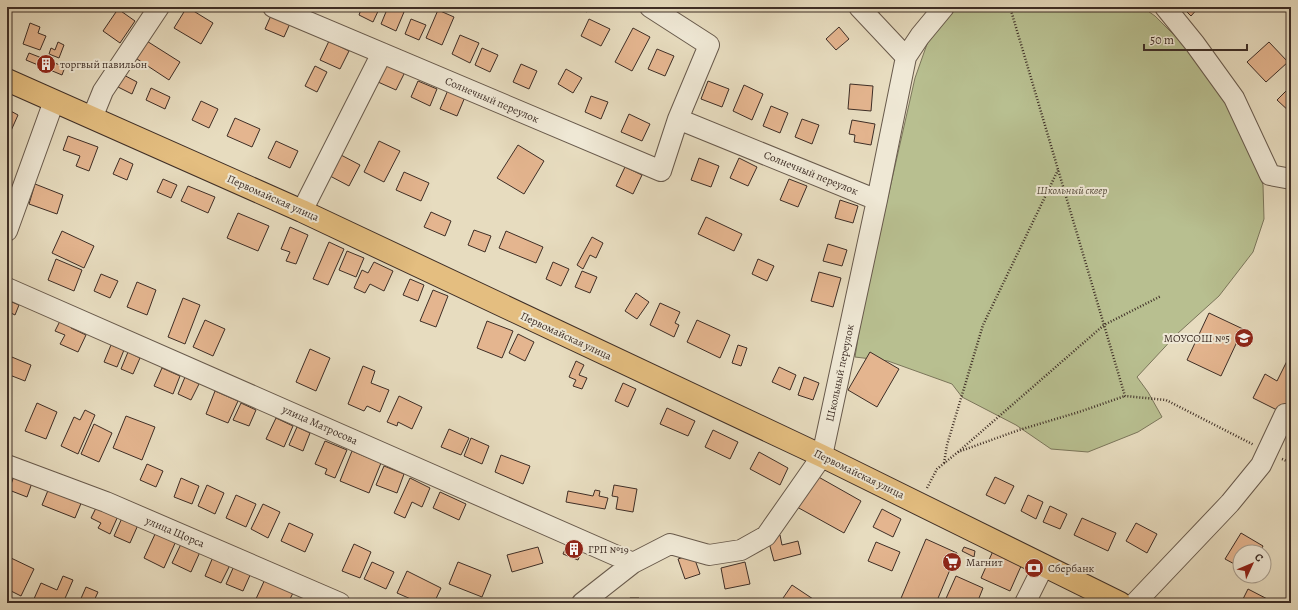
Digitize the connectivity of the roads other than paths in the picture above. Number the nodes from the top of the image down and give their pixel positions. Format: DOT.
graph roads {
  1 [pos="159,7"];
  2 [pos="273,7"];
  3 [pos="650,7"];
  4 [pos="859,7"];
  5 [pos="944,7"];
  6 [pos="1165,7"];
  7 [pos="382,53"];
  8 [pos="906,57"];
  9 [pos="7,80"];
  10 [pos="54,101"];
  11 [pos="92,118"];
  12 [pos="678,119"];
  13 [pos="1291,179"];
  14 [pos="877,200"];
  15 [pos="302,211"];
  16 [pos="7,231"];
  17 [pos="7,288"];
  18 [pos="1285,414"];
  19 [pos="822,456"];
  20 [pos="7,465"];
  21 [pos="633,562"];
  22 [pos="1044,565"];
  23 [pos="340,603"];
  24 [pos="582,603"];
  25 [pos="1025,603"];
  26 [pos="1120,603"];
  27 [pos="1135,603"];
  1 -- 11 [label="street"];
  2 -- 7 [label="street, Солнечный переулок"];
  3 -- 12 [label="street, Солнечный переулок"];
  4 -- 8 [label="street"];
  5 -- 8 [label="street"];
  6 -- 13 [label="street"];
  7 -- 12 [label="street, Солнечный переулок"];
  7 -- 15 [label="street"];
  8 -- 14 [label="street, Школьный переулок"];
  9 -- 10 [label="main road, Первомайская улица"];
  10 -- 11 [label="main road, Первомайская улица"];
  10 -- 16 [label="street"];
  11 -- 15 [label="main road, Первомайская улица"];
  12 -- 14 [label="street, Солнечный переулок"];
  14 -- 19 [label="street, Школьный переулок"];
  15 -- 19 [label="main road, Первомайская улица"];
  17 -- 21 [label="street, улица Матросова"];
  18 -- 27 [label="street"];
  19 -- 21 [label="street, Школьный переулок"];
  19 -- 22 [label="main road, Первомайская улица"];
  20 -- 23 [label="street, улица Щорса"];
  21 -- 24 [label="street, Школьный переулок"];
  22 -- 25 [label="street"];
  22 -- 26 [label="main road, Первомайская улица"];
}
